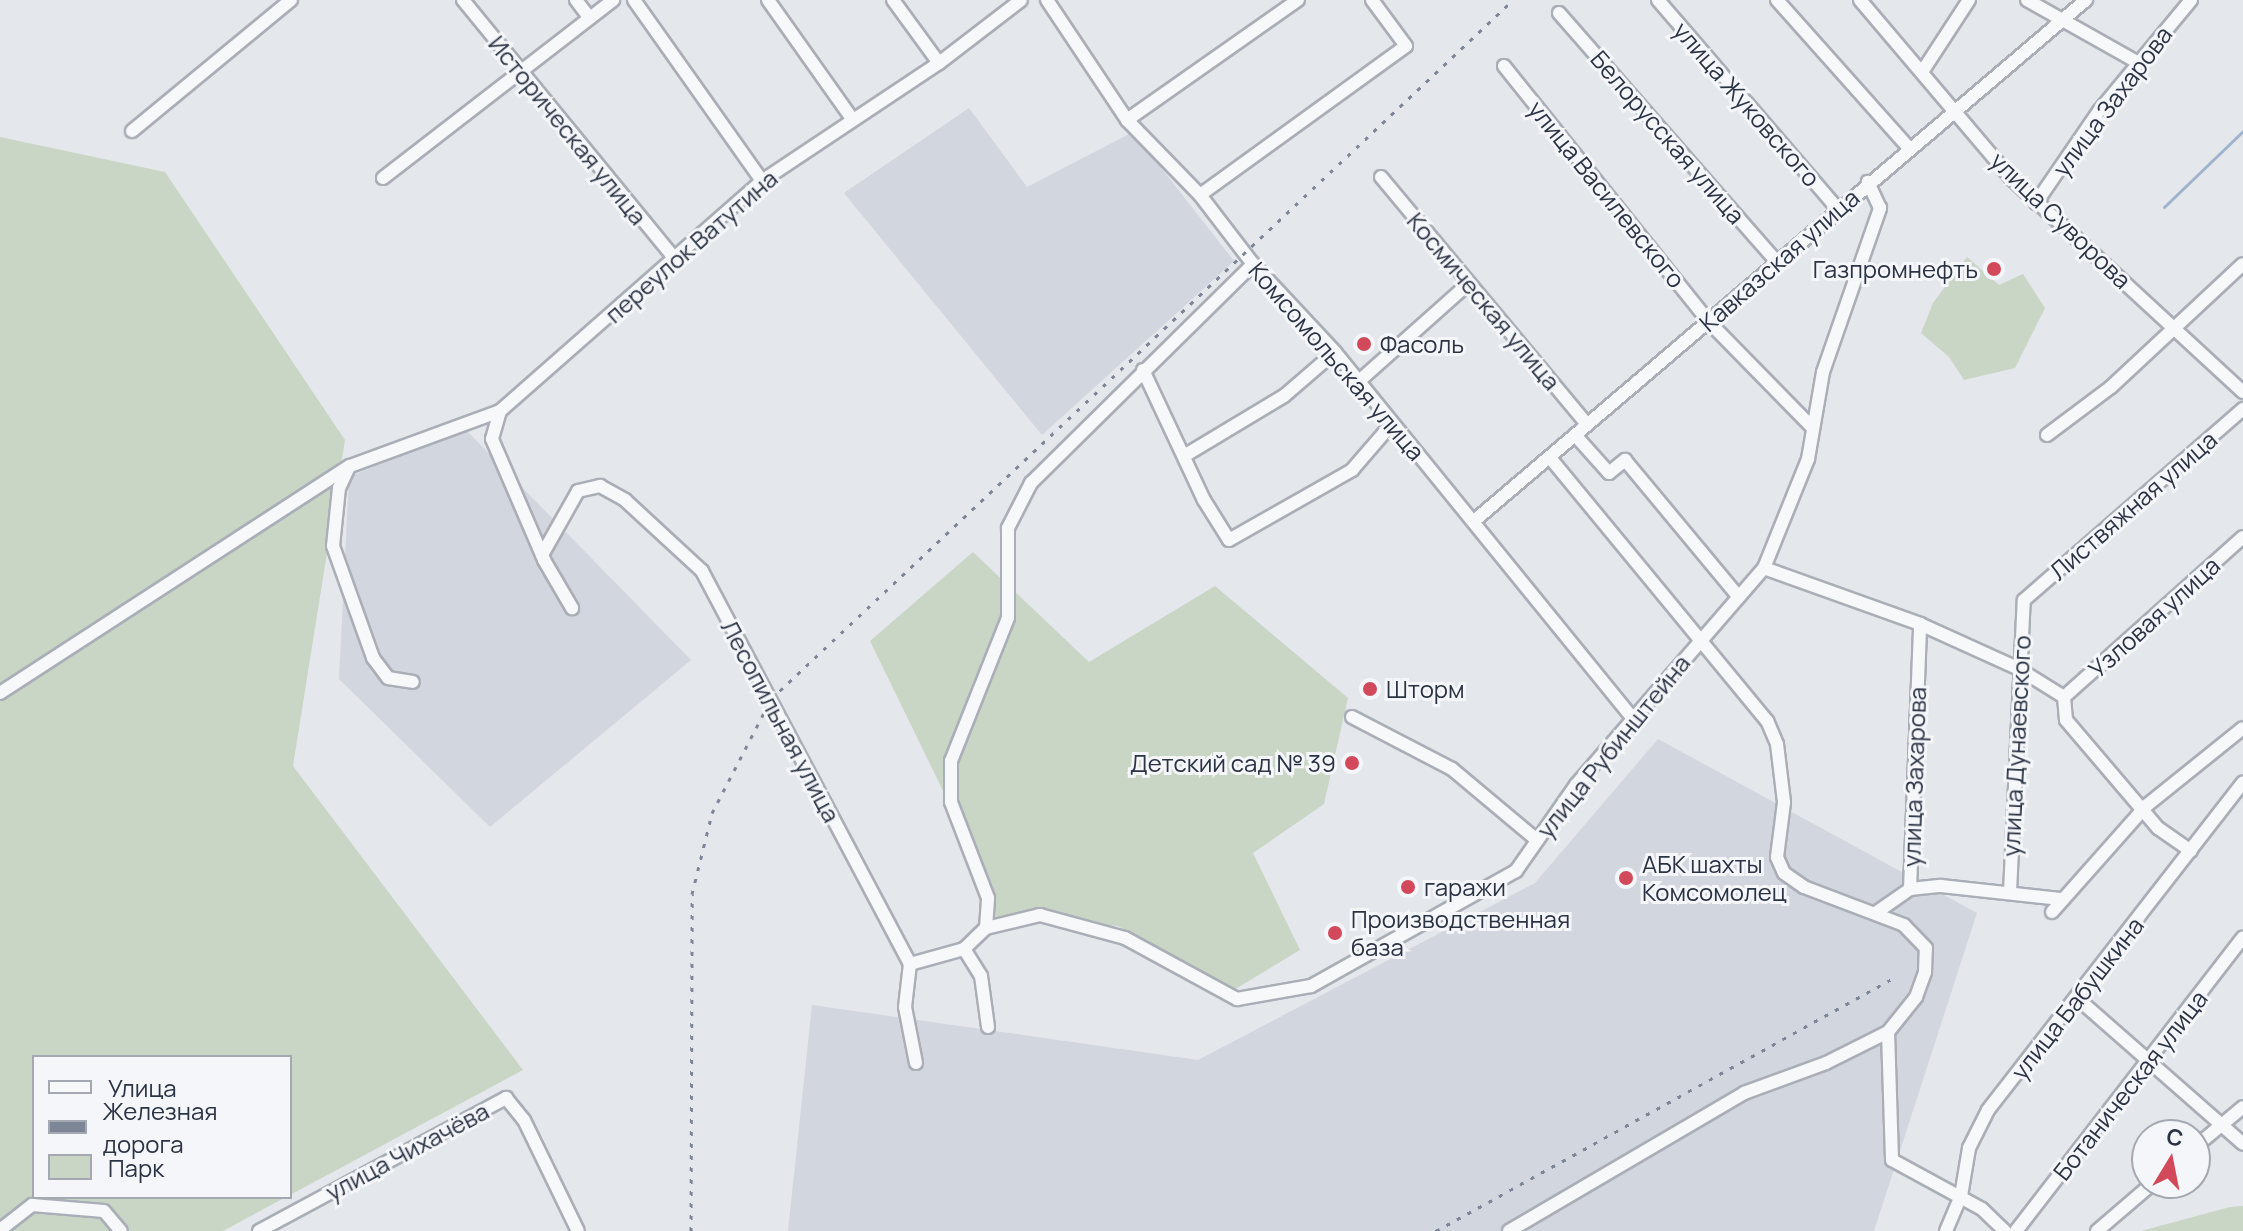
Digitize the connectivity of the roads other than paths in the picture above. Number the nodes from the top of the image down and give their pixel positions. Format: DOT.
graph roads {
  1 [pos="291,0"];
  2 [pos="463,0"];
  3 [pos="576,0"];
  4 [pos="613,0"];
  5 [pos="634,0"];
  6 [pos="768,0"];
  7 [pos="893,0"];
  8 [pos="1021,0"];
  9 [pos="1047,0"];
  10 [pos="1298,0"];
  11 [pos="1372,0"];
  12 [pos="1658,0"];
  13 [pos="1777,0"];
  14 [pos="1860,0"];
  15 [pos="1969,0"];
  16 [pos="2027,0"];
  17 [pos="2086,0"];
  18 [pos="2191,0"];
  19 [pos="1559,13"];
  20 [pos="588,16"];
  21 [pos="2064,20"];
  22 [pos="2137,62"];
  23 [pos="939,63"];
  24 [pos="1504,66"];
  25 [pos="518,70"];
  26 [pos="1922,72"];
  27 [pos="1953,110"];
  28 [pos="853,120"];
  29 [pos="1127,120"];
  30 [pos="132,131"];
  31 [pos="1909,148"];
  32 [pos="1381,177"];
  33 [pos="383,178"];
  34 [pos="762,181"];
  35 [pos="1868,182"];
  36 [pos="1200,195"];
  37 [pos="2036,203"];
  38 [pos="1837,208"];
  39 [pos="675,259"];
  40 [pos="1777,262"];
  41 [pos="1253,264"];
  42 [pos="2243,264"];
  43 [pos="1469,283"];
  44 [pos="1709,322"];
  45 [pos="2175,327"];
  46 [pos="1335,352"];
  47 [pos="1143,370"];
  48 [pos="1358,382"];
  49 [pos="2243,392"];
  50 [pos="2243,409"];
  51 [pos="500,411"];
  52 [pos="1587,424"];
  53 [pos="1390,426"];
  54 [pos="1811,426"];
  55 [pos="1575,435"];
  56 [pos="2047,435"];
  57 [pos="1184,456"];
  58 [pos="1550,458"];
  59 [pos="350,466"];
  60 [pos="1474,521"];
  61 [pos="2243,537"];
  62 [pos="542,555"];
  63 [pos="1764,568"];
  64 [pos="1738,596"];
  65 [pos="2024,600"];
  66 [pos="572,608"];
  67 [pos="1920,624"];
  68 [pos="1700,638"];
  69 [pos="2019,669"];
  70 [pos="413,682"];
  71 [pos="0,693"];
  72 [pos="2064,697"];
  73 [pos="1352,717"];
  74 [pos="1632,718"];
  75 [pos="2241,735"];
  76 [pos="2243,783"];
  77 [pos="2144,808"];
  78 [pos="1537,840"];
  79 [pos="2191,851"];
  80 [pos="1910,889"];
  81 [pos="2010,892"];
  82 [pos="2060,899"];
  83 [pos="1877,912"];
  84 [pos="2052,912"];
  85 [pos="986,928"];
  86 [pos="2243,937"];
  87 [pos="964,949"];
  88 [pos="910,964"];
  89 [pos="2077,998"];
  90 [pos="988,1027"];
  91 [pos="1888,1032"];
  92 [pos="2151,1061"];
  93 [pos="916,1063"];
  94 [pos="2243,1107"];
  95 [pos="2224,1123"];
  96 [pos="2211,1134"];
  97 [pos="2243,1144"];
  98 [pos="1961,1196"];
  99 [pos="2134,1199"];
  100 [pos="0,1230"];
  101 [pos="121,1231"];
  102 [pos="259,1231"];
  103 [pos="578,1231"];
  104 [pos="1509,1231"];
  105 [pos="1946,1231"];
  106 [pos="2005,1231"];
  107 [pos="2016,1231"];
  108 [pos="2097,1231"];
  1 -- 30 [label="street"];
  2 -- 25 [label="street, Историческая улица"];
  3 -- 20 [label="street"];
  4 -- 20 [label="street"];
  5 -- 34 [label="street"];
  6 -- 28 [label="street"];
  7 -- 23 [label="street"];
  8 -- 23 [label="street, переулок Ватутина"];
  9 -- 29 [label="street, Комсомольская улица"];
  10 -- 29 [label="street"];
  11 -- 36 [label="street"];
  12 -- 38 [label="street, улица Жуковского"];
  13 -- 31 [label="street"];
  14 -- 26 [label="street, улица Суворова"];
  15 -- 26 [label="street"];
  16 -- 21 [label="street"];
  17 -- 21 [label="street, Кавказская улица"];
  18 -- 22 [label="street, улица Захарова"];
  19 -- 40 [label="street, Белорусская улица"];
  20 -- 25 [label="street"];
  21 -- 22 [label="street"];
  21 -- 27 [label="street, Кавказская улица"];
  22 -- 37 [label="street, улица Захарова"];
  23 -- 28 [label="street, переулок Ватутина"];
  24 -- 44 [label="street, улица Василевского"];
  25 -- 33 [label="street"];
  25 -- 39 [label="street, Историческая улица"];
  26 -- 27 [label="street, улица Суворова"];
  27 -- 31 [label="street, Кавказская улица"];
  27 -- 37 [label="street, улица Суворова"];
  28 -- 34 [label="street, переулок Ватутина"];
  29 -- 36 [label="street, Комсомольская улица"];
  31 -- 35 [label="street, Кавказская улица"];
  32 -- 43 [label="street, Космическая улица"];
  34 -- 39 [label="street, переулок Ватутина"];
  35 -- 38 [label="street, Кавказская улица"];
  35 -- 54 [label="street, улица Рубинштейна"];
  36 -- 41 [label="street, Комсомольская улица"];
  37 -- 45 [label="street, улица Суворова"];
  38 -- 40 [label="street, Кавказская улица"];
  39 -- 51 [label="street, переулок Ватутина"];
  40 -- 44 [label="street, Кавказская улица"];
  41 -- 46 [label="street, Комсомольская улица"];
  41 -- 47 [label="street"];
  42 -- 45 [label="street"];
  43 -- 48 [label="street"];
  43 -- 52 [label="street, Космическая улица"];
  44 -- 52 [label="street, Кавказская улица"];
  44 -- 54 [label="street, улица Василевского"];
  45 -- 49 [label="street, улица Суворова"];
  45 -- 56 [label="street"];
  46 -- 48 [label="street, Комсомольская улица"];
  46 -- 57 [label="street"];
  47 -- 57 [label="street"];
  47 -- 85 [label="street"];
  48 -- 53 [label="street, Комсомольская улица"];
  50 -- 65 [label="street, Листвяжная улица"];
  51 -- 59 [label="street, переулок Ватутина"];
  51 -- 62 [label="street"];
  52 -- 55 [label="street, Кавказская улица"];
  53 -- 57 [label="street"];
  53 -- 60 [label="street, Комсомольская улица"];
  54 -- 63 [label="street, улица Рубинштейна"];
  55 -- 58 [label="street, Кавказская улица"];
  55 -- 64 [label="street"];
  58 -- 60 [label="street, Кавказская улица"];
  58 -- 68 [label="street"];
  59 -- 70 [label="street"];
  59 -- 71 [label="street, переулок Ватутина"];
  60 -- 74 [label="street, Комсомольская улица"];
  61 -- 72 [label="street, Узловая улица"];
  62 -- 66 [label="street"];
  62 -- 88 [label="street, Лесопильная улица"];
  63 -- 64 [label="street, улица Рубинштейна"];
  63 -- 67 [label="street"];
  64 -- 68 [label="street, улица Рубинштейна"];
  65 -- 69 [label="street, улица Дунаевского"];
  67 -- 69 [label="street"];
  67 -- 80 [label="street, улица Захарова"];
  68 -- 74 [label="street, улица Рубинштейна"];
  68 -- 83 [label="street"];
  69 -- 72 [label="street"];
  69 -- 81 [label="street, улица Дунаевского"];
  72 -- 77 [label="street"];
  73 -- 78 [label="street"];
  74 -- 78 [label="street, улица Рубинштейна"];
  75 -- 77 [label="street"];
  76 -- 79 [label="street, улица Бабушкина"];
  77 -- 79 [label="street"];
  77 -- 82 [label="street"];
  78 -- 85 [label="street, улица Рубинштейна"];
  79 -- 89 [label="street, улица Бабушкина"];
  80 -- 81 [label="street"];
  80 -- 83 [label="street, улица Захарова"];
  81 -- 82 [label="street"];
  82 -- 84 [label="street"];
  83 -- 91 [label="street"];
  85 -- 87 [label="street"];
  86 -- 92 [label="street, Ботаническая улица"];
  87 -- 88 [label="street"];
  87 -- 90 [label="street"];
  88 -- 93 [label="street"];
  89 -- 92 [label="street"];
  89 -- 98 [label="street, улица Бабушкина"];
  91 -- 98 [label="street"];
  91 -- 104 [label="street"];
  92 -- 95 [label="street"];
  92 -- 107 [label="street, Ботаническая улица"];
  94 -- 95 [label="street"];
  95 -- 96 [label="street"];
  95 -- 97 [label="street"];
  98 -- 105 [label="street, улица Бабушкина"];
  98 -- 106 [label="street"];
  99 -- 108 [label="street"];
  100 -- 101 [label="street"];
  102 -- 103 [label="street, улица Чихачёва"];
}
